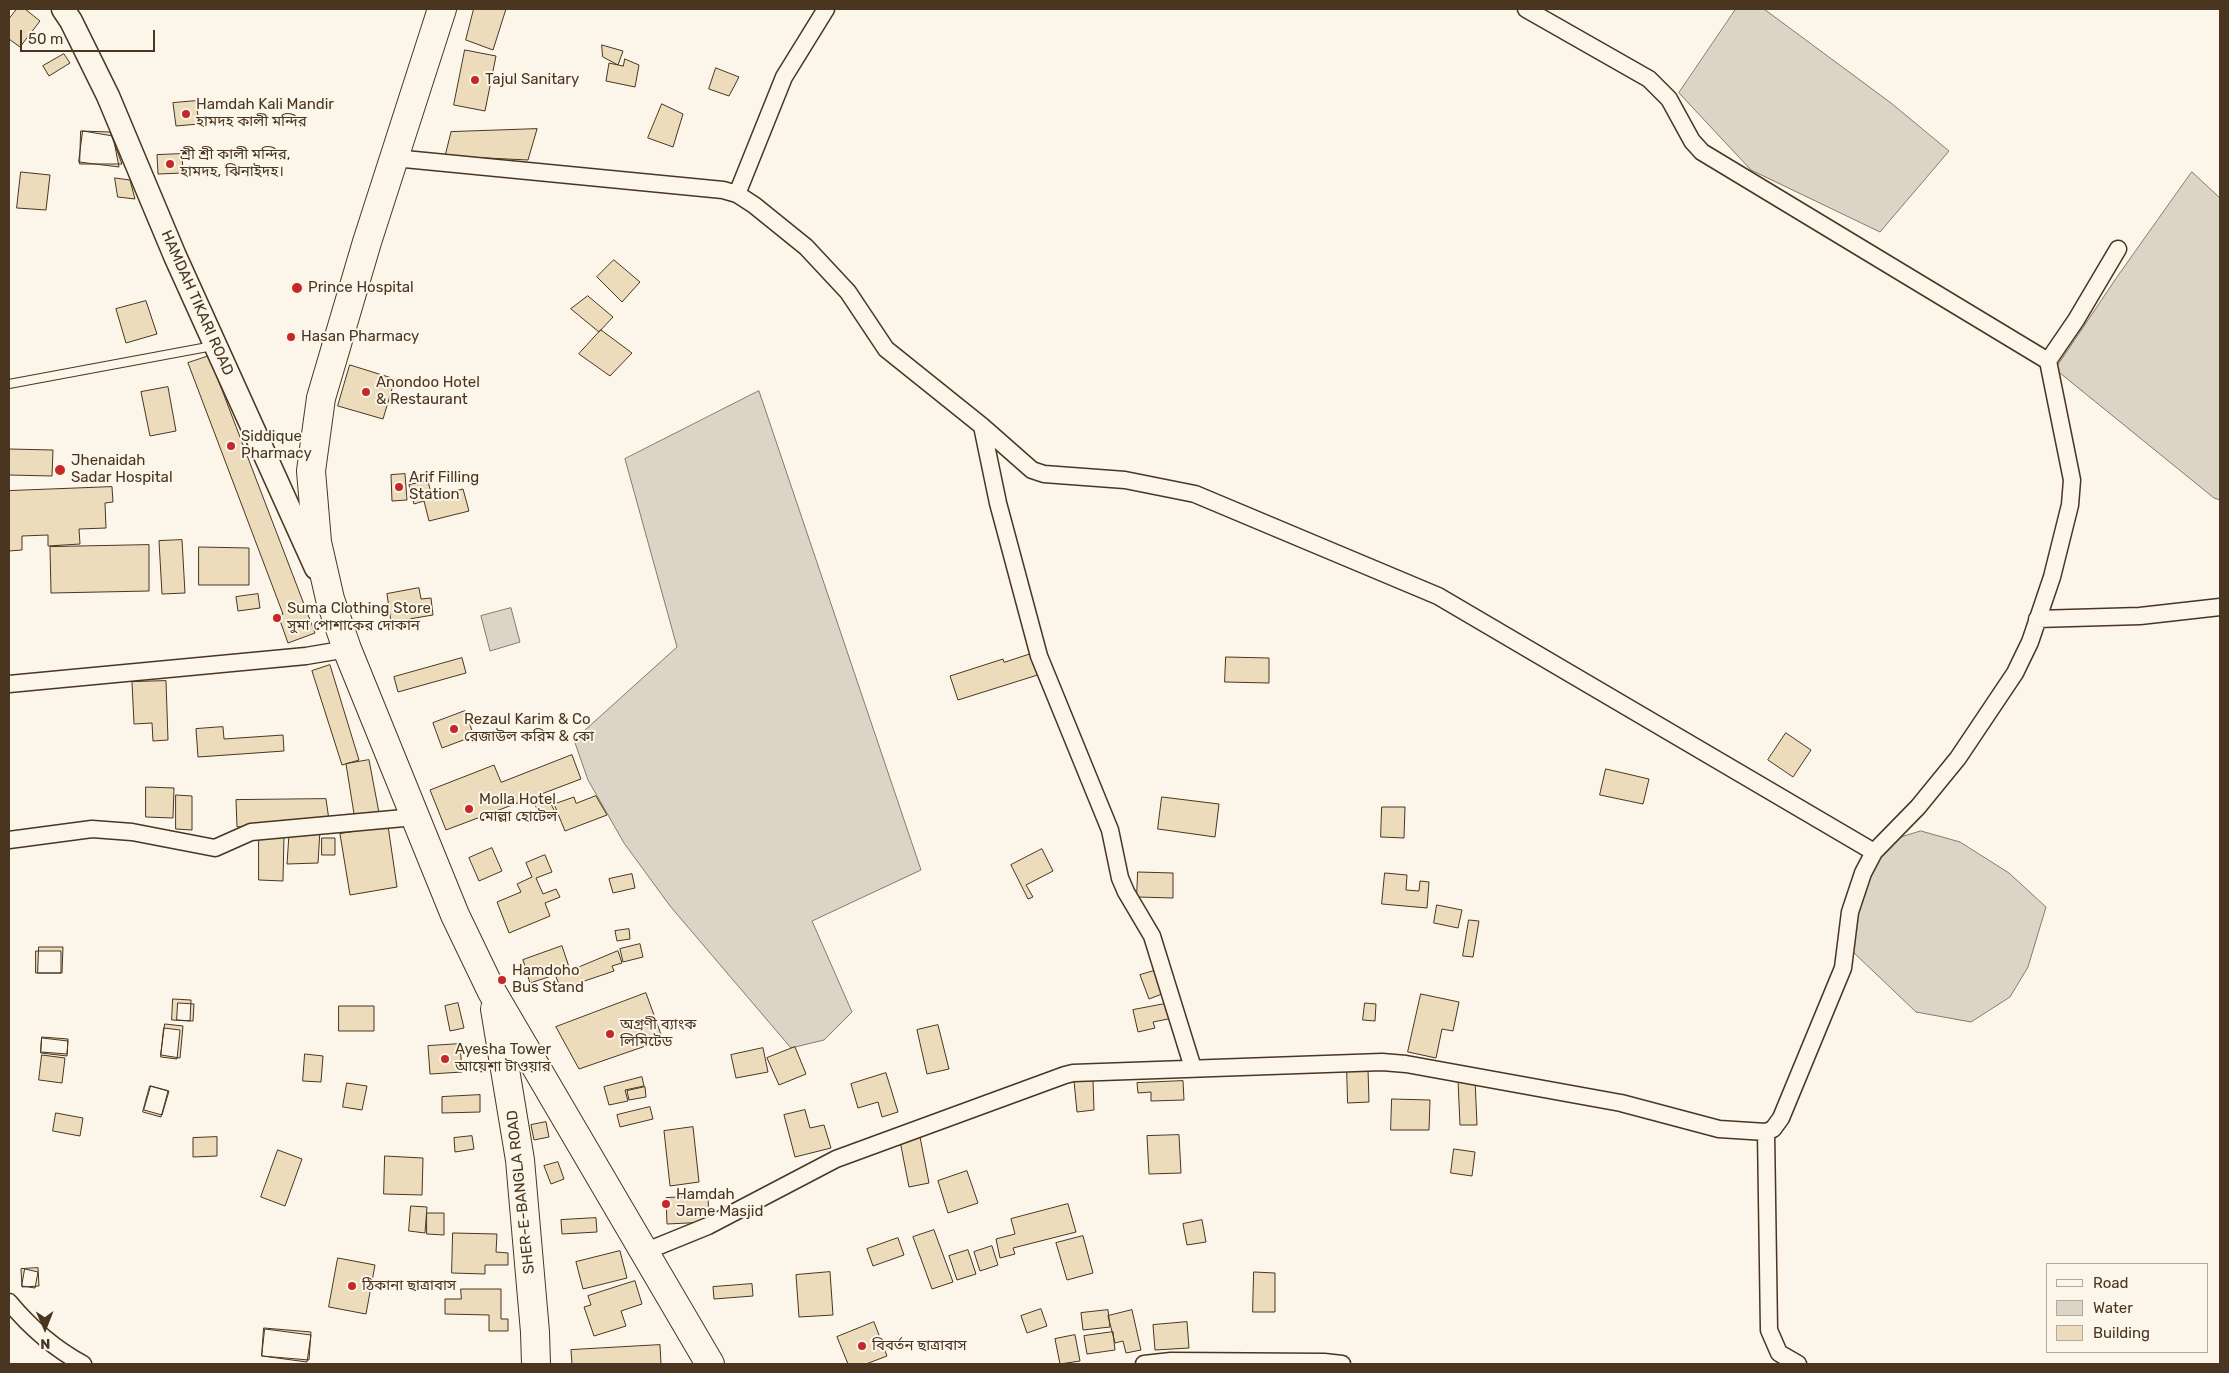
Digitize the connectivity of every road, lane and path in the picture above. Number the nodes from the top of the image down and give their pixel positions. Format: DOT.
graph roads {
  1 [pos="63,9"];
  2 [pos="442,9"];
  3 [pos="826,9"];
  4 [pos="1526,9"];
  5 [pos="394,158"];
  6 [pos="737,194"];
  7 [pos="2118,248"];
  8 [pos="215,346"];
  9 [pos="2048,361"];
  10 [pos="9,384"];
  11 [pos="982,426"];
  12 [pos="330,599"];
  13 [pos="2220,607"];
  14 [pos="2037,619"];
  15 [pos="347,650"];
  16 [pos="9,684"];
  17 [pos="415,817"];
  18 [pos="9,840"];
  19 [pos="1874,852"];
  20 [pos="492,992"];
  21 [pos="1192,1068"];
  22 [pos="1766,1132"];
  23 [pos="644,1252"];
  24 [pos="9,1302"];
  25 [pos="82,1364"];
  26 [pos="536,1364"];
  27 [pos="710,1364"];
  28 [pos="1144,1364"];
  29 [pos="1342,1364"];
  30 [pos="1798,1364"];
  1 -- 8 [label="street, HAMDAH TIKARI ROAD"];
  2 -- 5 [label="highway"];
  3 -- 6 [label="street"];
  4 -- 9 [label="street"];
  5 -- 6 [label="street"];
  5 -- 12 [label="highway"];
  6 -- 11 [label="street"];
  7 -- 9 [label="street"];
  8 -- 10 [label="lane"];
  8 -- 12 [label="street, HAMDAH TIKARI ROAD"];
  9 -- 14 [label="street"];
  11 -- 19 [label="street"];
  11 -- 21 [label="street"];
  12 -- 15 [label="highway"];
  13 -- 14 [label="street"];
  14 -- 19 [label="street"];
  15 -- 16 [label="street"];
  15 -- 17 [label="highway"];
  17 -- 18 [label="street"];
  17 -- 20 [label="highway"];
  19 -- 22 [label="street"];
  20 -- 23 [label="highway"];
  20 -- 26 [label="highway, SHER-E-BANGLA ROAD"];
  21 -- 22 [label="street"];
  21 -- 23 [label="street"];
  22 -- 30 [label="street"];
  23 -- 27 [label="highway"];
  24 -- 25 [label="street"];
  28 -- 29 [label="street"];
}
